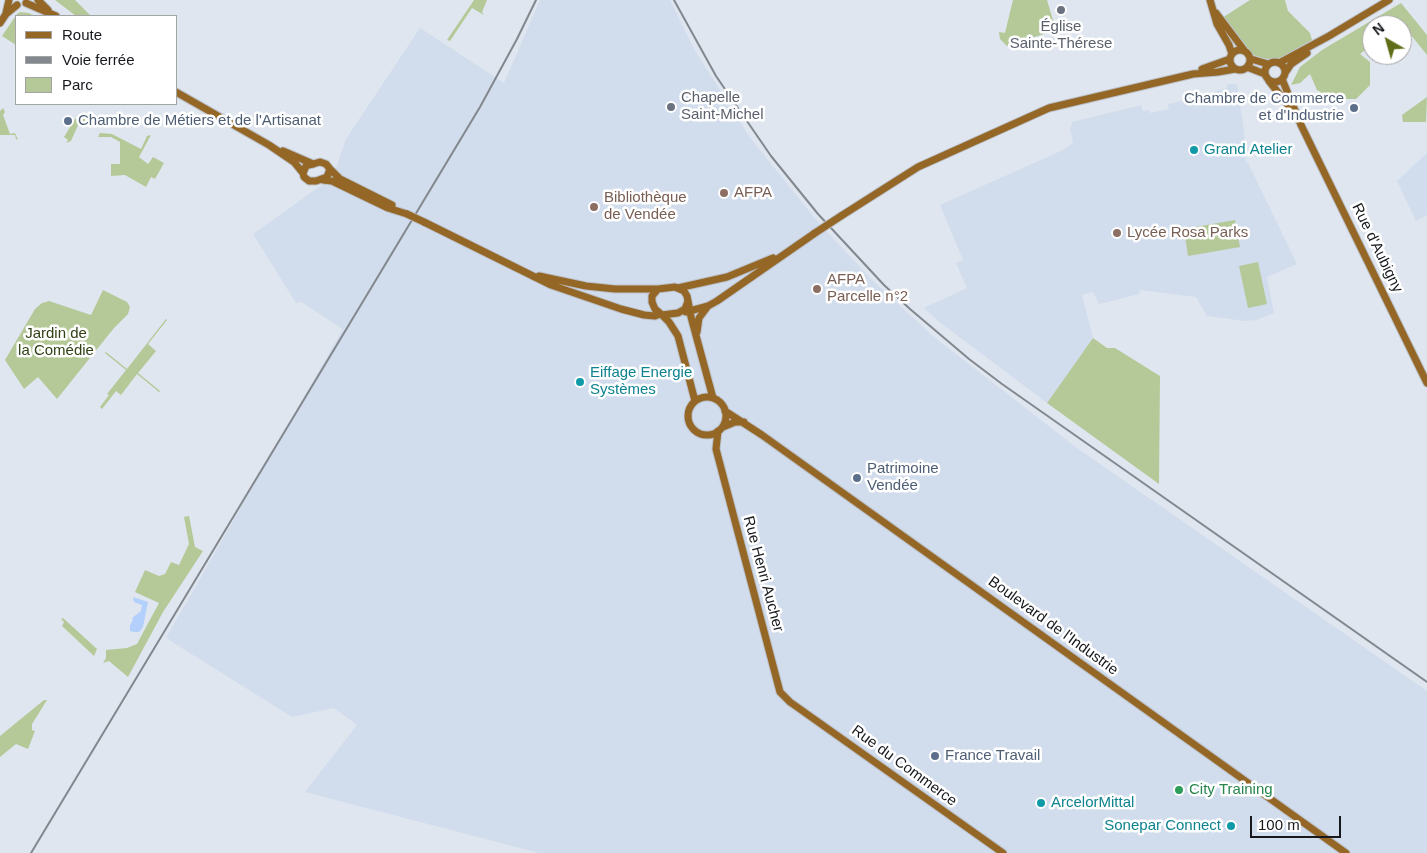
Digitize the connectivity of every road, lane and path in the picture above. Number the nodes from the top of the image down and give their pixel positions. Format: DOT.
graph roads {
  1 [pos="38,0"];
  2 [pos="1210,0"];
  3 [pos="1389,0"];
  4 [pos="27,1"];
  5 [pos="12,2"];
  6 [pos="1213,9"];
  7 [pos="53,14"];
  8 [pos="0,23"];
  9 [pos="1318,42"];
  10 [pos="1244,50"];
  11 [pos="1231,57"];
  12 [pos="1251,59"];
  13 [pos="1279,63"];
  14 [pos="1268,64"];
  15 [pos="1247,67"];
  16 [pos="1236,69"];
  17 [pos="1193,74"];
  18 [pos="1265,74"];
  19 [pos="1283,76"];
  20 [pos="1269,81"];
  21 [pos="178,93"];
  22 [pos="1301,125"];
  23 [pos="269,145"];
  24 [pos="313,164"];
  25 [pos="330,169"];
  26 [pos="303,173"];
  27 [pos="323,180"];
  28 [pos="407,214"];
  29 [pos="792,248"];
  30 [pos="529,274"];
  31 [pos="678,288"];
  32 [pos="658,289"];
  33 [pos="688,301"];
  34 [pos="708,306"];
  35 [pos="690,311"];
  36 [pos="678,313"];
  37 [pos="661,315"];
  38 [pos="697,337"];
  39 [pos="1427,383"];
  40 [pos="713,398"];
  41 [pos="695,401"];
  42 [pos="725,410"];
  43 [pos="744,422"];
  44 [pos="720,429"];
  45 [pos="704,435"];
  46 [pos="716,449"];
  47 [pos="790,702"];
  48 [pos="1002,853"];
  49 [pos="1346,853"];
  1 -- 7 [label="main road"];
  2 -- 6 [label="main road"];
  3 -- 9 [label="main road"];
  4 -- 5 [label="main road"];
  4 -- 7 [label="main road"];
  5 -- 8 [label="main road"];
  6 -- 10 [label="main road"];
  6 -- 11 [label="main road"];
  9 -- 13 [label="main road"];
  9 -- 19 [label="main road"];
  10 -- 11 [label="main road"];
  10 -- 12 [label="main road"];
  11 -- 16 [label="main road"];
  11 -- 17 [label="main road"];
  12 -- 14 [label="main road"];
  12 -- 15 [label="main road"];
  13 -- 14 [label="main road"];
  13 -- 19 [label="main road"];
  14 -- 18 [label="main road"];
  15 -- 16 [label="main road"];
  15 -- 18 [label="main road"];
  16 -- 17 [label="main road"];
  17 -- 29 [label="main road, bridge"];
  18 -- 20 [label="main road"];
  19 -- 20 [label="main road"];
  19 -- 22 [label="main road, Rue d'Aubigny"];
  20 -- 22 [label="main road, Rue d'Aubigny"];
  21 -- 23 [label="main road"];
  22 -- 39 [label="main road, Rue d'Aubigny"];
  23 -- 24 [label="main road"];
  23 -- 26 [label="main road"];
  24 -- 25 [label="main road"];
  24 -- 26 [label="main road"];
  25 -- 27 [label="main road"];
  25 -- 28 [label="main road"];
  26 -- 27 [label="main road"];
  27 -- 28 [label="main road"];
  28 -- 30 [label="main road, bridge"];
  29 -- 31 [label="main road"];
  29 -- 34 [label="main road"];
  30 -- 32 [label="main road"];
  30 -- 37 [label="main road"];
  31 -- 32 [label="main road"];
  31 -- 33 [label="main road"];
  32 -- 37 [label="main road"];
  33 -- 35 [label="main road"];
  33 -- 36 [label="main road"];
  34 -- 35 [label="main road"];
  34 -- 38 [label="main road"];
  35 -- 36 [label="main road"];
  35 -- 38 [label="main road"];
  36 -- 37 [label="main road"];
  37 -- 41 [label="main road"];
  38 -- 40 [label="main road"];
  40 -- 41 [label="main road"];
  40 -- 42 [label="main road"];
  41 -- 45 [label="main road"];
  42 -- 43 [label="main road, Boulevard de l'Industrie"];
  42 -- 44 [label="main road"];
  43 -- 44 [label="main road"];
  43 -- 49 [label="main road, Boulevard de l'Industrie"];
  44 -- 45 [label="main road"];
  44 -- 46 [label="main road, Rue Henri Aucher"];
  45 -- 46 [label="main road, Rue Henri Aucher"];
  46 -- 47 [label="main road, Rue Henri Aucher"];
  47 -- 48 [label="main road, Rue du Commerce"];
}
